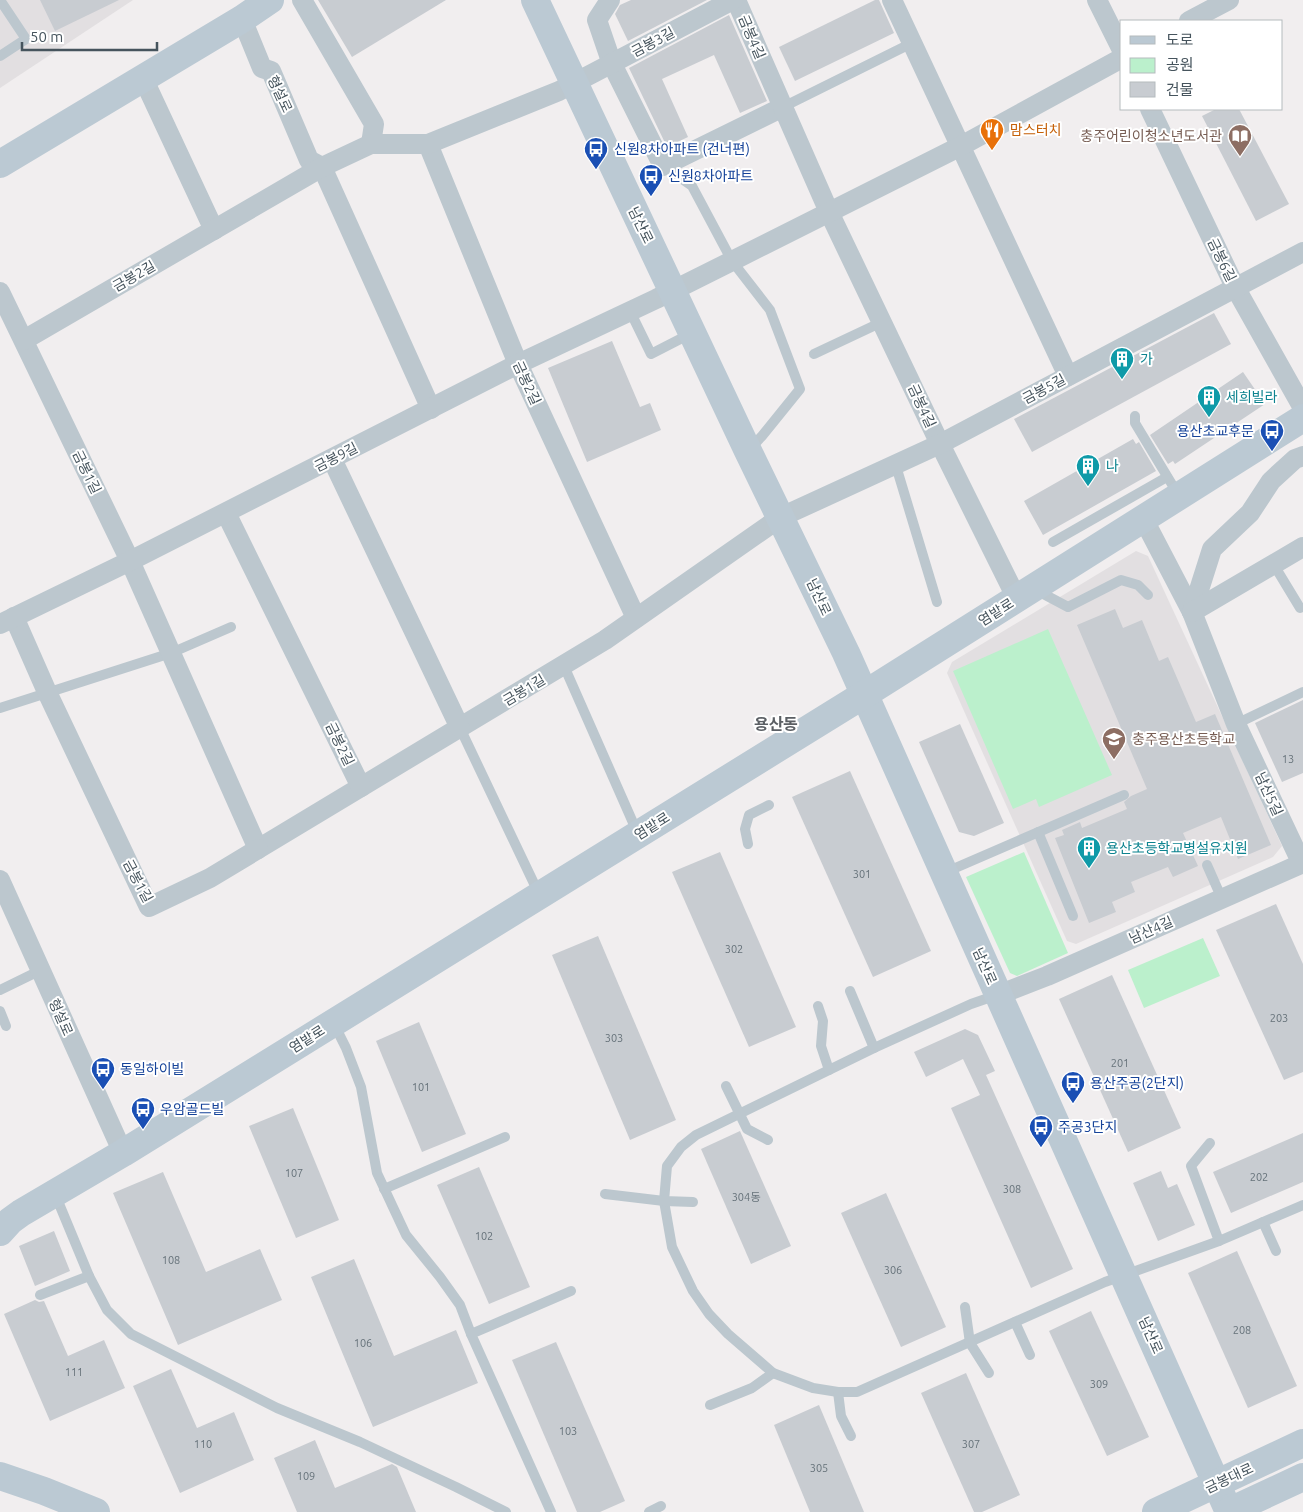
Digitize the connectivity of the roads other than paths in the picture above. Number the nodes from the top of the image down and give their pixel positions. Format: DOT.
graph roads {
  1 [pos="0,0"];
  2 [pos="270,0"];
  3 [pos="302,0"];
  4 [pos="535,0"];
  5 [pos="610,0"];
  6 [pos="735,0"];
  7 [pos="892,0"];
  8 [pos="1097,0"];
  9 [pos="1228,0"];
  10 [pos="242,19"];
  11 [pos="1192,20"];
  12 [pos="912,44"];
  13 [pos="1120,46"];
  14 [pos="0,56"];
  15 [pos="1120,59"];
  16 [pos="612,64"];
  17 [pos="143,78"];
  18 [pos="574,84"];
  19 [pos="783,107"];
  20 [pos="1150,110"];
  21 [pos="371,144"];
  22 [pos="428,144"];
  23 [pos="961,146"];
  24 [pos="0,164"];
  25 [pos="662,166"];
  26 [pos="322,167"];
  27 [pos="829,212"];
  28 [pos="214,230"];
  29 [pos="1303,252"];
  30 [pos="732,261"];
  31 [pos="1235,287"];
  32 [pos="673,291"];
  33 [pos="0,292"];
  34 [pos="630,311"];
  35 [pos="882,322"];
  36 [pos="694,333"];
  37 [pos="24,340"];
  38 [pos="814,354"];
  39 [pos="518,364"];
  40 [pos="1068,376"];
  41 [pos="1303,408"];
  42 [pos="431,409"];
  43 [pos="1135,416"];
  44 [pos="1303,418"];
  45 [pos="940,444"];
  46 [pos="748,451"];
  47 [pos="1303,456"];
  48 [pos="332,459"];
  49 [pos="896,466"];
  50 [pos="1173,487"];
  51 [pos="226,512"];
  52 [pos="781,517"];
  53 [pos="1144,520"];
  54 [pos="1053,542"];
  55 [pos="1303,547"];
  56 [pos="130,561"];
  57 [pos="1274,565"];
  58 [pos="1025,594"];
  59 [pos="1148,594"];
  60 [pos="937,602"];
  61 [pos="1300,608"];
  62 [pos="1192,612"];
  63 [pos="636,618"];
  64 [pos="7,621"];
  65 [pos="231,628"];
  66 [pos="171,654"];
  67 [pos="564,666"];
  68 [pos="47,692"];
  69 [pos="1303,692"];
  70 [pos="865,694"];
  71 [pos="0,708"];
  72 [pos="1236,724"];
  73 [pos="460,728"];
  74 [pos="361,787"];
  75 [pos="1124,795"];
  76 [pos="769,805"];
  77 [pos="1038,832"];
  78 [pos="638,835"];
  79 [pos="748,844"];
  80 [pos="258,849"];
  81 [pos="1303,864"];
  82 [pos="1207,865"];
  83 [pos="944,873"];
  84 [pos="0,880"];
  85 [pos="540,895"];
  86 [pos="1222,899"];
  87 [pos="1073,916"];
  88 [pos="41,970"];
  89 [pos="0,990"];
  90 [pos="850,991"];
  91 [pos="998,995"];
  92 [pos="818,1006"];
  93 [pos="0,1011"];
  94 [pos="334,1023"];
  95 [pos="6,1026"];
  96 [pos="874,1048"];
  97 [pos="829,1070"];
  98 [pos="726,1086"];
  99 [pos="739,1113"];
  100 [pos="505,1137"];
  101 [pos="768,1140"];
  102 [pos="1210,1143"];
  103 [pos="123,1153"];
  104 [pos="384,1189"];
  105 [pos="55,1193"];
  106 [pos="605,1194"];
  107 [pos="664,1201"];
  108 [pos="693,1202"];
  109 [pos="1302,1209"];
  110 [pos="1263,1222"];
  111 [pos="0,1232"];
  112 [pos="1219,1241"];
  113 [pos="1276,1250"];
  114 [pos="1124,1275"];
  115 [pos="89,1276"];
  116 [pos="571,1291"];
  117 [pos="40,1295"];
  118 [pos="965,1307"];
  119 [pos="1015,1322"];
  120 [pos="471,1334"];
  121 [pos="970,1342"];
  122 [pos="1030,1355"];
  123 [pos="773,1373"];
  124 [pos="989,1373"];
  125 [pos="838,1392"];
  126 [pos="710,1405"];
  127 [pos="851,1436"];
  128 [pos="1303,1443"];
  129 [pos="0,1476"];
  130 [pos="1303,1477"];
  131 [pos="1216,1484"];
  132 [pos="661,1506"];
  133 [pos="96,1512"];
  134 [pos="506,1512"];
  135 [pos="551,1512"];
  136 [pos="649,1512"];
  137 [pos="1156,1512"];
  138 [pos="1229,1512"];
  1 -- 14 [label="lane"];
  2 -- 10 [label="street"];
  3 -- 21 [label="street"];
  4 -- 18 [label="street, 남산로"];
  5 -- 16 [label="street"];
  6 -- 16 [label="street, 금봉3길"];
  6 -- 19 [label="street, 금봉4길"];
  7 -- 12 [label="street"];
  8 -- 13 [label="street"];
  9 -- 11 [label="street"];
  10 -- 17 [label="street"];
  10 -- 26 [label="street, 형설로"];
  12 -- 19 [label="lane"];
  12 -- 23 [label="street"];
  15 -- 23 [label="street"];
  16 -- 18 [label="street, 금봉3길"];
  16 -- 25 [label="street"];
  17 -- 24 [label="street"];
  17 -- 28 [label="street"];
  18 -- 22 [label="street, 금봉2길"];
  18 -- 32 [label="street, 남산로"];
  19 -- 25 [label="street"];
  19 -- 27 [label="street, 금봉4길"];
  20 -- 31 [label="street, 금봉6길"];
  21 -- 22 [label="street, 금봉2길"];
  21 -- 26 [label="street, 금봉2길"];
  22 -- 39 [label="street, 금봉2길"];
  23 -- 27 [label="street"];
  23 -- 40 [label="street"];
  25 -- 30 [label="lane"];
  26 -- 28 [label="street, 금봉2길"];
  26 -- 42 [label="street"];
  27 -- 30 [label="street"];
  27 -- 35 [label="street, 금봉4길"];
  28 -- 37 [label="street, 금봉2길"];
  29 -- 31 [label="street, 금봉5길"];
  30 -- 32 [label="street"];
  30 -- 46 [label="lane"];
  31 -- 40 [label="street, 금봉5길"];
  31 -- 41 [label="street, 금봉6길"];
  32 -- 34 [label="street, 금봉9길"];
  32 -- 36 [label="street, 남산로"];
  33 -- 37 [label="street, 금봉1길"];
  34 -- 36 [label="lane"];
  34 -- 39 [label="street, 금봉9길"];
  35 -- 38 [label="lane"];
  35 -- 45 [label="street, 금봉4길"];
  36 -- 46 [label="street, 남산로"];
  37 -- 56 [label="street, 금봉1길"];
  39 -- 42 [label="street, 금봉9길"];
  39 -- 63 [label="street, 금봉2길"];
  40 -- 45 [label="street, 금봉5길"];
  42 -- 48 [label="street, 금봉9길"];
  43 -- 50 [label="lane"];
  44 -- 50 [label="street, 염밭로"];
  45 -- 49 [label="street, 금봉5길"];
  45 -- 58 [label="street, 금봉4길"];
  46 -- 52 [label="street, 남산로"];
  47 -- 62 [label="street"];
  48 -- 51 [label="street, 금봉9길"];
  48 -- 73 [label="street"];
  49 -- 52 [label="street, 금봉5길"];
  49 -- 60 [label="lane"];
  50 -- 53 [label="street, 염밭로"];
  50 -- 54 [label="lane"];
  51 -- 56 [label="street, 금봉9길"];
  51 -- 74 [label="street, 금봉2길"];
  52 -- 63 [label="street, 금봉1길"];
  52 -- 70 [label="street, 남산로"];
  53 -- 58 [label="street, 염밭로"];
  53 -- 62 [label="street, 남산5길"];
  55 -- 57 [label="street"];
  56 -- 64 [label="street, 금봉9길"];
  56 -- 66 [label="street, 금봉1길"];
  57 -- 61 [label="lane"];
  57 -- 62 [label="street"];
  58 -- 59 [label="lane"];
  58 -- 70 [label="street, 염밭로"];
  62 -- 72 [label="street, 남산5길"];
  63 -- 67 [label="street, 금봉1길"];
  64 -- 68 [label="street, 금봉1길"];
  65 -- 66 [label="lane"];
  66 -- 68 [label="lane"];
  66 -- 80 [label="street, 금봉1길"];
  67 -- 73 [label="street, 금봉1길"];
  67 -- 78 [label="lane"];
  68 -- 71 [label="lane"];
  68 -- 80 [label="street, 금봉1길"];
  69 -- 72 [label="lane"];
  70 -- 78 [label="street, 염밭로"];
  70 -- 83 [label="street, 남산로"];
  72 -- 81 [label="street, 남산5길"];
  73 -- 74 [label="street, 금봉1길"];
  73 -- 85 [label="lane"];
  74 -- 80 [label="street, 금봉1길"];
  75 -- 77 [label="lane"];
  76 -- 79 [label="lane"];
  77 -- 83 [label="lane"];
  77 -- 87 [label="lane"];
  78 -- 85 [label="street, 염밭로"];
  81 -- 86 [label="street, 남산4길"];
  82 -- 86 [label="lane"];
  83 -- 91 [label="street, 남산로"];
  84 -- 88 [label="street, 형설로"];
  85 -- 94 [label="street, 염밭로"];
  86 -- 91 [label="street, 남산4길"];
  88 -- 89 [label="lane"];
  88 -- 103 [label="street, 형설로"];
  90 -- 96 [label="lane"];
  91 -- 96 [label="lane"];
  91 -- 114 [label="street, 남산로"];
  92 -- 97 [label="lane"];
  93 -- 95 [label="lane"];
  94 -- 103 [label="street, 염밭로"];
  94 -- 104 [label="lane"];
  96 -- 97 [label="lane"];
  97 -- 99 [label="lane"];
  98 -- 99 [label="lane"];
  99 -- 101 [label="lane"];
  99 -- 107 [label="lane"];
  100 -- 104 [label="lane"];
  102 -- 112 [label="lane"];
  103 -- 105 [label="street, 염밭로"];
  104 -- 120 [label="lane"];
  105 -- 111 [label="street, 염밭로"];
  105 -- 115 [label="lane"];
  106 -- 107 [label="lane"];
  107 -- 108 [label="lane"];
  107 -- 123 [label="lane"];
  109 -- 110 [label="lane"];
  110 -- 112 [label="lane"];
  110 -- 113 [label="lane"];
  112 -- 114 [label="lane"];
  114 -- 119 [label="lane"];
  114 -- 131 [label="street, 남산로"];
  115 -- 117 [label="lane"];
  115 -- 134 [label="lane"];
  116 -- 120 [label="lane"];
  118 -- 121 [label="lane"];
  119 -- 121 [label="lane"];
  119 -- 122 [label="lane"];
  120 -- 135 [label="lane"];
  121 -- 124 [label="lane"];
  121 -- 125 [label="lane"];
  123 -- 125 [label="lane"];
  123 -- 126 [label="lane"];
  125 -- 127 [label="lane"];
  128 -- 131 [label="street, 금봉대로"];
  129 -- 133 [label="street"];
  130 -- 138 [label="street"];
  131 -- 137 [label="street, 금봉대로"];
  131 -- 138 [label="street, 남산로"];
  132 -- 136 [label="lane"];
}
